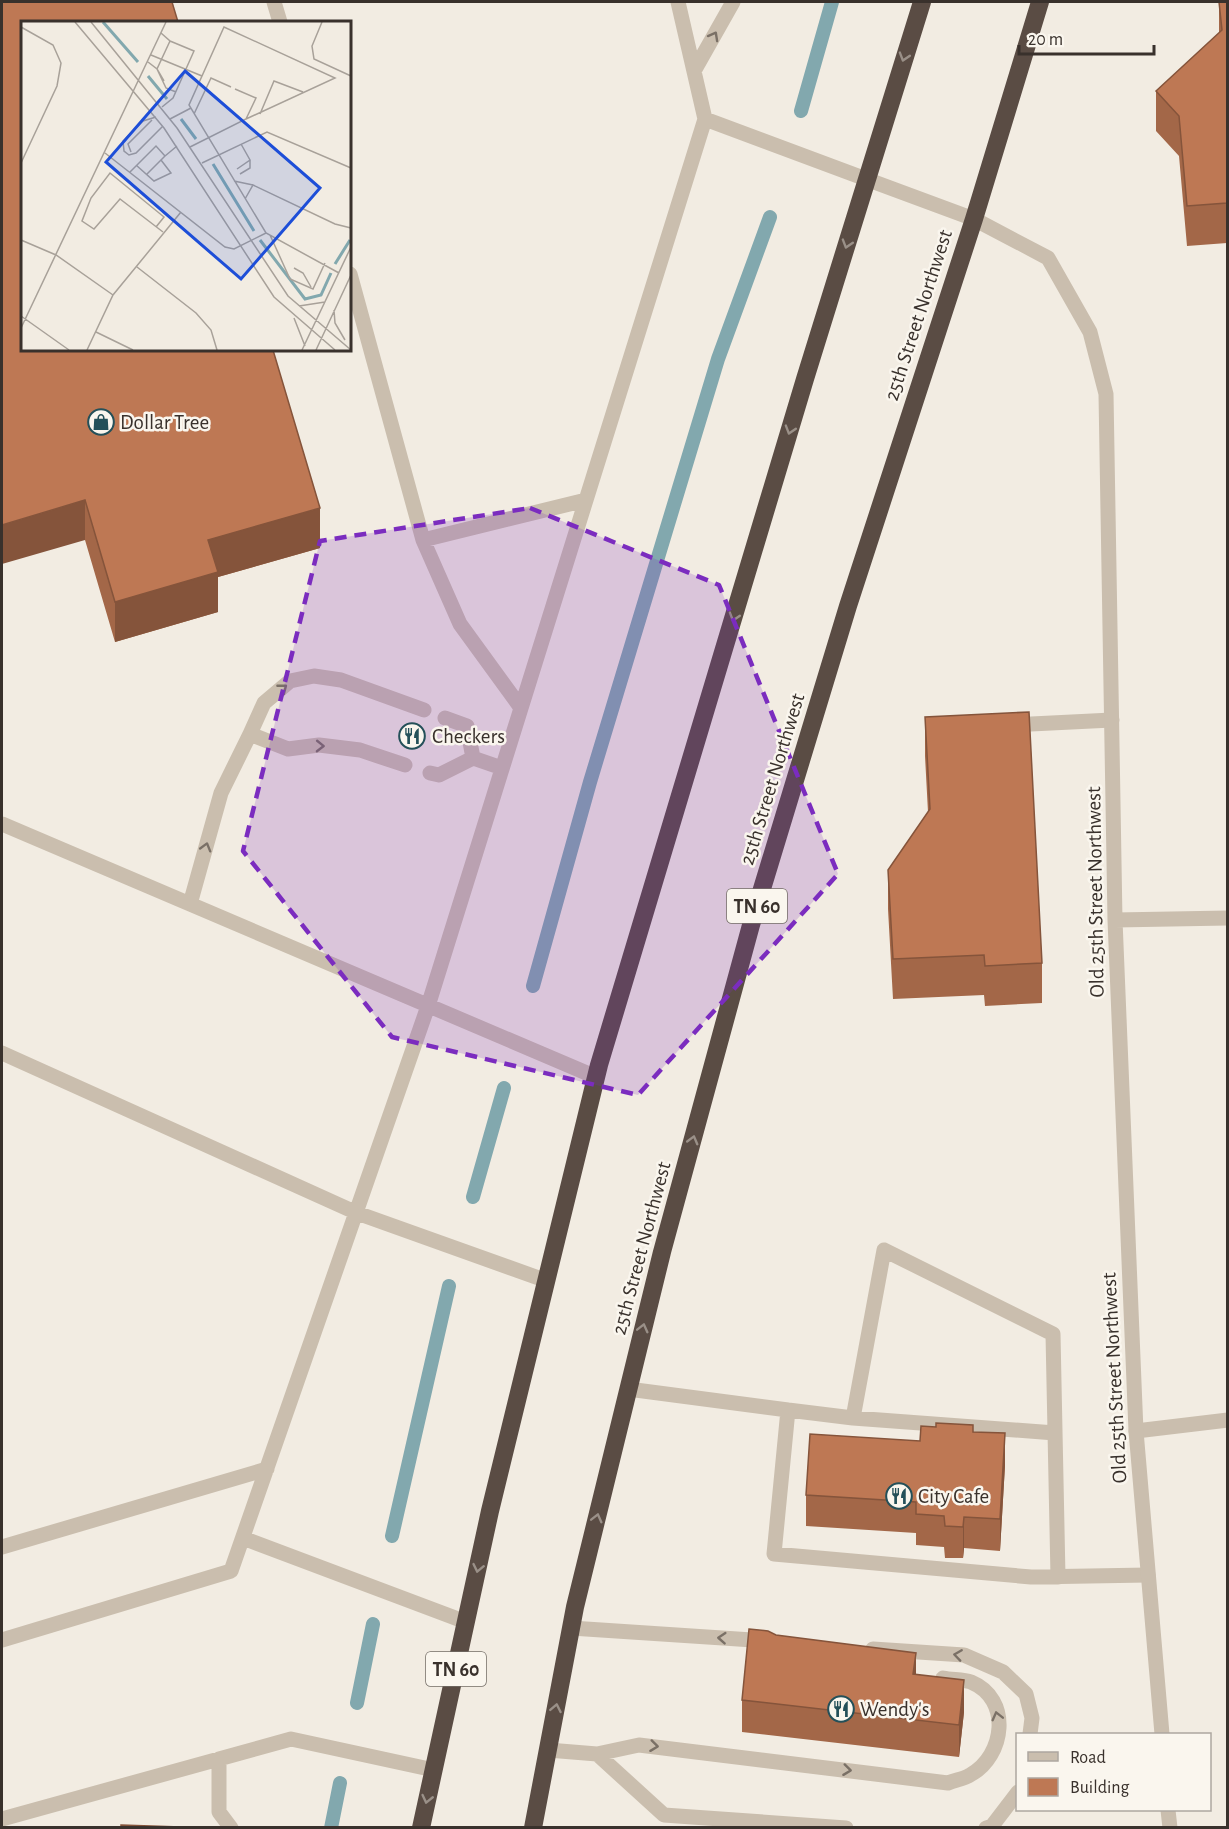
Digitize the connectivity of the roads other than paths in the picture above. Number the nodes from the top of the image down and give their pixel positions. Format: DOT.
graph roads {
  1 [pos="274,2"];
  2 [pos="678,2"];
  3 [pos="733,2"];
  4 [pos="922,2"];
  5 [pos="1040,2"];
  6 [pos="280,21"];
  7 [pos="694,71"];
  8 [pos="705,119"];
  9 [pos="866,179"];
  10 [pos="974,219"];
  11 [pos="351,278"];
  12 [pos="586,500"];
  13 [pos="423,540"];
  14 [pos="521,708"];
  15 [pos="424,710"];
  16 [pos="445,717"];
  17 [pos="1112,720"];
  18 [pos="996,726"];
  19 [pos="250,734"];
  20 [pos="473,758"];
  21 [pos="405,765"];
  22 [pos="502,768"];
  23 [pos="430,773"];
  24 [pos="2,824"];
  25 [pos="190,904"];
  26 [pos="1227,918"];
  27 [pos="1115,920"];
  28 [pos="428,1006"];
  29 [pos="2,1053"];
  30 [pos="596,1077"];
  31 [pos="357,1213"];
  32 [pos="547,1281"];
  33 [pos="628,1389"];
  34 [pos="788,1410"];
  35 [pos="853,1418"];
  36 [pos="1227,1420"];
  37 [pos="1136,1431"];
  38 [pos="1055,1432"];
  39 [pos="267,1469"];
  40 [pos="243,1538"];
  41 [pos="2,1547"];
  42 [pos="1148,1575"];
  43 [pos="1058,1577"];
  44 [pos="466,1622"];
  45 [pos="571,1628"];
  46 [pos="2,1640"];
  47 [pos="751,1640"];
  48 [pos="786,1642"];
  49 [pos="857,1648"];
  50 [pos="777,1658"];
  51 [pos="925,1676"];
  52 [pos="1030,1733"];
  53 [pos="1162,1733"];
  54 [pos="548,1750"];
  55 [pos="597,1754"];
  56 [pos="219,1759"];
  57 [pos="434,1770"];
  58 [pos="1016,1793"];
  59 [pos="1168,1811"];
  60 [pos="219,1812"];
  61 [pos="2,1819"];
  62 [pos="217,1827"];
  63 [pos="231,1827"];
  64 [pos="421,1827"];
  65 [pos="533,1827"];
  66 [pos="846,1827"];
  67 [pos="986,1827"];
  68 [pos="1170,1827"];
  1 -- 6 [label="street"];
  2 -- 7 [label="street"];
  7 -- 3 [label="street, one-way"];
  4 -- 9 [label="highway, TN 60, one-way"];
  5 -- 10 [label="highway, 25th Street Northwest / TN 60"];
  7 -- 8 [label="street"];
  8 -- 9 [label="street, Old 25th Street Northwest"];
  8 -- 12 [label="street"];
  9 -- 10 [label="street, Old 25th Street Northwest"];
  9 -- 30 [label="highway, TN 60, one-way"];
  10 -- 17 [label="street, Old 25th Street Northwest"];
  33 -- 10 [label="highway, 25th Street Northwest / TN 60, one-way"];
  11 -- 13 [label="street"];
  12 -- 13 [label="street"];
  12 -- 14 [label="street"];
  13 -- 14 [label="street"];
  14 -- 22 [label="street"];
  19 -- 15 [label="street, one-way"];
  16 -- 20 [label="street"];
  17 -- 18 [label="street"];
  17 -- 27 [label="street, Old 25th Street Northwest"];
  19 -- 21 [label="street, one-way"];
  25 -- 19 [label="street, one-way"];
  20 -- 22 [label="street"];
  20 -- 23 [label="street"];
  22 -- 28 [label="street"];
  24 -- 25 [label="street"];
  25 -- 28 [label="street"];
  26 -- 27 [label="street"];
  27 -- 37 [label="street, Old 25th Street Northwest"];
  28 -- 30 [label="street"];
  28 -- 31 [label="street"];
  29 -- 31 [label="street"];
  30 -- 32 [label="highway, TN 60"];
  31 -- 32 [label="street"];
  31 -- 39 [label="street"];
  32 -- 44 [label="highway, TN 60, one-way"];
  33 -- 34 [label="street"];
  45 -- 33 [label="highway, 25th Street Northwest / TN 60, one-way"];
  34 -- 35 [label="street"];
  34 -- 43 [label="street"];
  35 -- 38 [label="street"];
  35 -- 38 [label="street"];
  36 -- 37 [label="street"];
  37 -- 42 [label="street, Old 25th Street Northwest"];
  38 -- 43 [label="street"];
  39 -- 40 [label="street"];
  39 -- 41 [label="street"];
  40 -- 44 [label="street"];
  40 -- 46 [label="street"];
  42 -- 43 [label="street"];
  42 -- 53 [label="street, Old 25th Street Northwest"];
  44 -- 57 [label="highway, TN 60"];
  47 -- 45 [label="street, one-way"];
  54 -- 45 [label="highway, 25th Street Northwest / TN 60, one-way"];
  47 -- 48 [label="street"];
  47 -- 50 [label="street"];
  52 -- 49 [label="street, one-way"];
  55 -- 51 [label="street, one-way"];
  54 -- 55 [label="street"];
  54 -- 65 [label="highway, 25th Street Northwest / TN 60"];
  55 -- 66 [label="street"];
  56 -- 57 [label="street"];
  56 -- 60 [label="street"];
  56 -- 61 [label="street"];
  57 -- 64 [label="highway, TN 60, one-way"];
  58 -- 67 [label="street"];
  59 -- 68 [label="street"];
  60 -- 62 [label="street"];
  60 -- 63 [label="street"];
}
